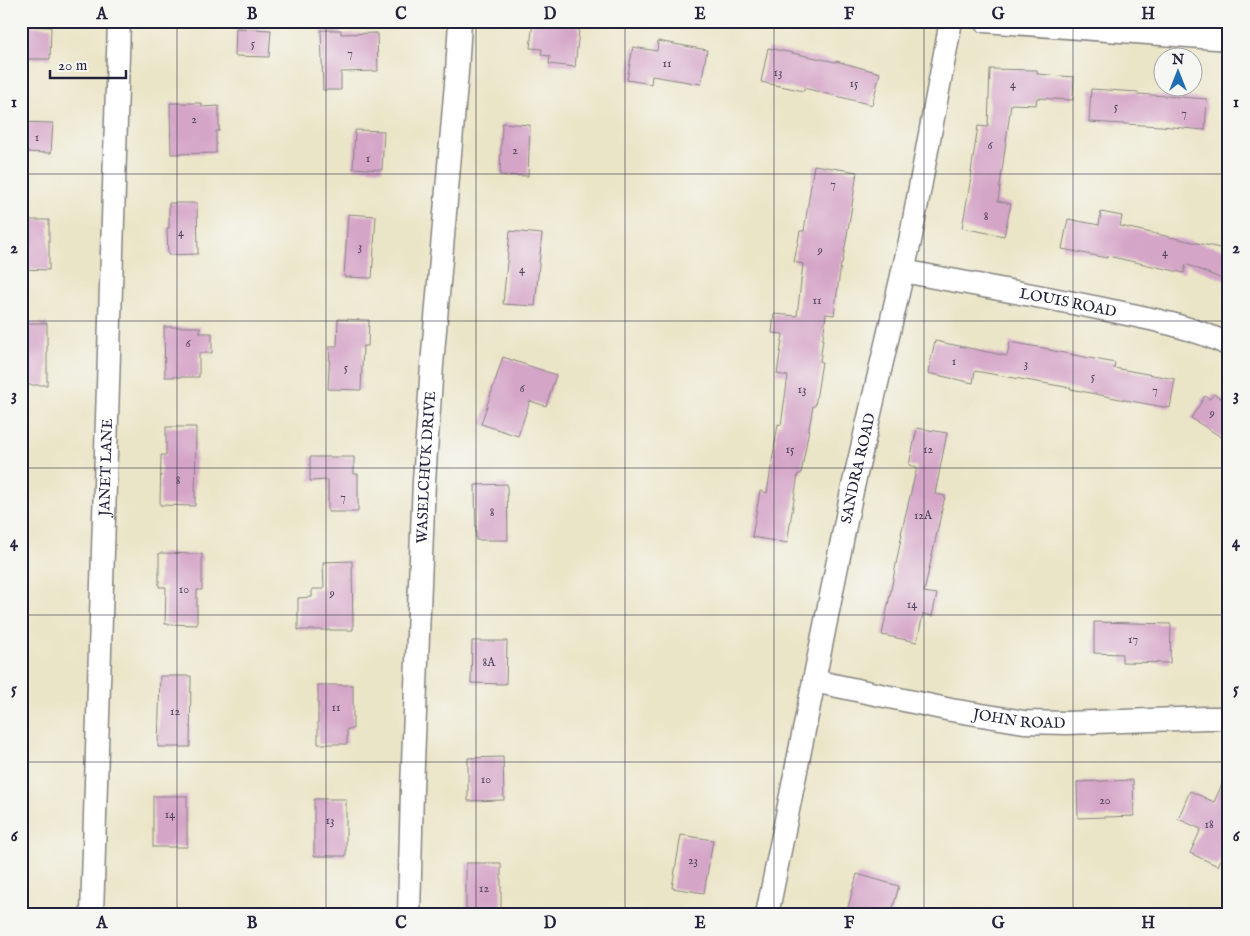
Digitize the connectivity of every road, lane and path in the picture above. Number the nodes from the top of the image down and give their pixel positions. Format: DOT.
graph roads {
  1 [pos="119,21"];
  2 [pos="460,21"];
  3 [pos="951,21"];
  4 [pos="984,21"];
  5 [pos="1229,39"];
  6 [pos="903,271"];
  7 [pos="1229,345"];
  8 [pos="814,681"];
  9 [pos="1229,718"];
  10 [pos="92,915"];
  11 [pos="409,915"];
  12 [pos="767,915"];
  1 -- 10 [label="street, JANET LANE"];
  2 -- 11 [label="street, WASELCHUK DRIVE"];
  3 -- 6 [label="street, SANDRA ROAD"];
  4 -- 5 [label="street"];
  6 -- 7 [label="street, LOUIS ROAD"];
  6 -- 8 [label="street, SANDRA ROAD"];
  8 -- 9 [label="street, JOHN ROAD"];
  8 -- 12 [label="street, SANDRA ROAD"];
}
